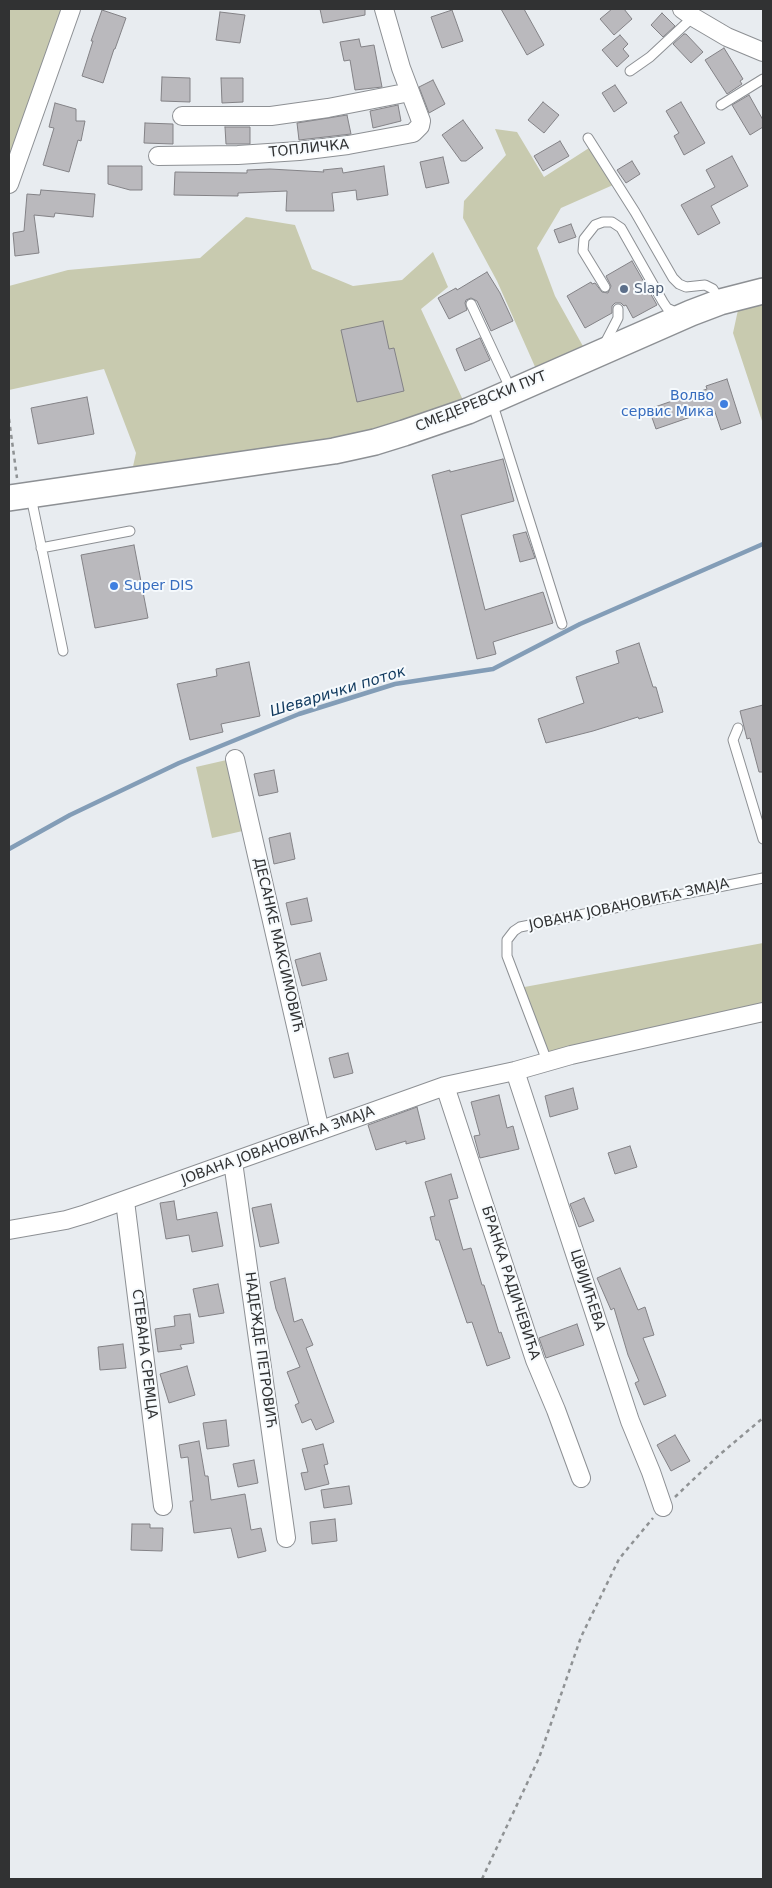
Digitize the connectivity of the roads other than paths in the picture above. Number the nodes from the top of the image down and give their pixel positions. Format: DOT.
graph roads {
  1 [pos="71,9"];
  2 [pos="384,9"];
  3 [pos="687,13"];
  4 [pos="763,52"];
  5 [pos="630,71"];
  6 [pos="763,79"];
  7 [pos="410,92"];
  8 [pos="721,106"];
  9 [pos="182,116"];
  10 [pos="588,138"];
  11 [pos="158,156"];
  12 [pos="9,184"];
  13 [pos="605,287"];
  14 [pos="763,291"];
  15 [pos="720,302"];
  16 [pos="471,304"];
  17 [pos="618,309"];
  18 [pos="691,313"];
  19 [pos="601,352"];
  20 [pos="502,395"];
  21 [pos="20,496"];
  22 [pos="130,531"];
  23 [pos="42,548"];
  24 [pos="562,624"];
  25 [pos="62,651"];
  26 [pos="738,728"];
  27 [pos="235,759"];
  28 [pos="763,839"];
  29 [pos="763,878"];
  30 [pos="763,1012"];
  31 [pos="547,1060"];
  32 [pos="515,1071"];
  33 [pos="445,1086"];
  34 [pos="320,1131"];
  35 [pos="233,1162"];
  36 [pos="125,1202"];
  37 [pos="9,1230"];
  38 [pos="581,1478"];
  39 [pos="163,1506"];
  40 [pos="663,1507"];
  41 [pos="286,1538"];
  1 -- 12 [label="street"];
  2 -- 7 [label="street, ТОПЛИЧКА"];
  3 -- 4 [label="street"];
  3 -- 5 [label="lane"];
  6 -- 8 [label="lane"];
  7 -- 9 [label="street"];
  7 -- 11 [label="street, ТОПЛИЧКА"];
  10 -- 15 [label="lane"];
  13 -- 18 [label="lane"];
  14 -- 15 [label="main road, СМЕДЕРЕВСКИ ПУТ"];
  15 -- 18 [label="main road, СМЕДЕРЕВСКИ ПУТ"];
  16 -- 20 [label="lane"];
  17 -- 19 [label="lane"];
  18 -- 19 [label="main road, СМЕДЕРЕВСКИ ПУТ"];
  19 -- 20 [label="main road, СМЕДЕРЕВСКИ ПУТ"];
  20 -- 21 [label="main road, СМЕДЕРЕВСКИ ПУТ"];
  20 -- 24 [label="lane"];
  21 -- 23 [label="lane"];
  22 -- 23 [label="lane"];
  23 -- 25 [label="lane"];
  26 -- 28 [label="lane"];
  27 -- 34 [label="street, ДЕСАНКЕ МАКСИМОВИЋ"];
  29 -- 31 [label="lane, ЈОВАНА ЈОВАНОВИЋА ЗМАЈА"];
  30 -- 31 [label="street, ЈОВАНА ЈОВАНОВИЋА ЗМАЈА"];
  31 -- 32 [label="street, ЈОВАНА ЈОВАНОВИЋА ЗМАЈА"];
  32 -- 33 [label="street, ЈОВАНА ЈОВАНОВИЋА ЗМАЈА"];
  32 -- 40 [label="street, ЦВИЈИЋЕВА"];
  33 -- 34 [label="street, ЈОВАНА ЈОВАНОВИЋА ЗМАЈА"];
  33 -- 38 [label="street, БРАНКА РАДИЧЕВИЋА"];
  34 -- 35 [label="street, ЈОВАНА ЈОВАНОВИЋА ЗМАЈА"];
  35 -- 36 [label="street, ЈОВАНА ЈОВАНОВИЋА ЗМАЈА"];
  35 -- 41 [label="street, НАДЕЖДЕ ПЕТРОВИЋ"];
  36 -- 37 [label="street, ЈОВАНА ЈОВАНОВИЋА ЗМАЈА"];
  36 -- 39 [label="street, СТЕВАНА СРЕМЦА"];
}
